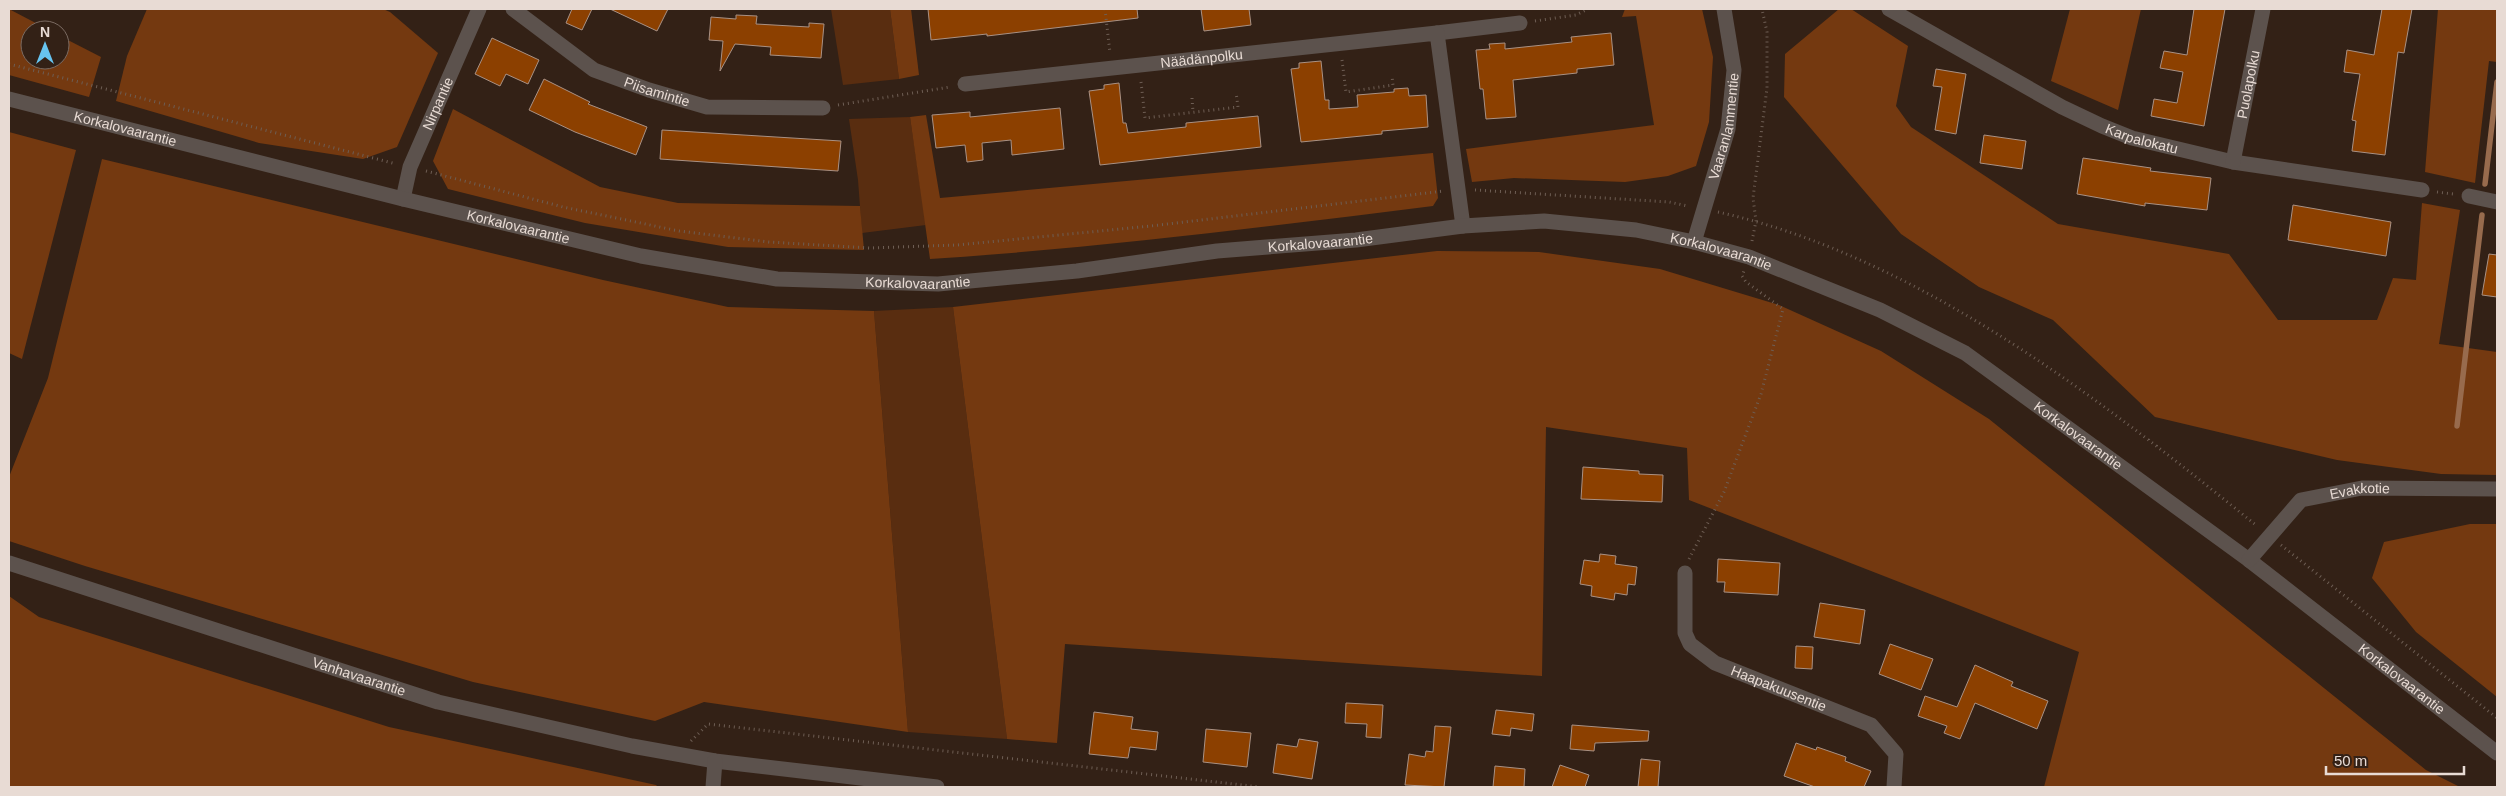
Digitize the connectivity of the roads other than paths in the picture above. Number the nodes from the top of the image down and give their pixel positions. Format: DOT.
graph roads {
  1 [pos="479,9"];
  2 [pos="513,9"];
  3 [pos="1724,9"];
  4 [pos="1889,9"];
  5 [pos="2262,9"];
  6 [pos="1520,23"];
  7 [pos="1437,33"];
  8 [pos="965,84"];
  9 [pos="9,99"];
  10 [pos="823,108"];
  11 [pos="2233,162"];
  12 [pos="2422,190"];
  13 [pos="2469,196"];
  14 [pos="403,199"];
  15 [pos="2497,202"];
  16 [pos="1463,226"];
  17 [pos="1694,242"];
  18 [pos="2497,489"];
  19 [pos="2249,560"];
  20 [pos="9,563"];
  21 [pos="1685,573"];
  22 [pos="2497,753"];
  23 [pos="715,760"];
  24 [pos="713,787"];
  25 [pos="937,787"];
  26 [pos="1894,787"];
  1 -- 14 [label="street, Nirpantie"];
  2 -- 10 [label="street, Piisamintie"];
  3 -- 17 [label="street, Vaaranlammentie"];
  4 -- 11 [label="street, Karpalokatu"];
  5 -- 11 [label="street, Puolapolku"];
  6 -- 7 [label="street, Näädänpolku"];
  7 -- 8 [label="street, Näädänpolku"];
  7 -- 16 [label="street"];
  9 -- 14 [label="street, Korkalovaarantie"];
  11 -- 12 [label="street, Karpalokatu"];
  13 -- 15 [label="street"];
  14 -- 16 [label="street, Korkalovaarantie"];
  16 -- 17 [label="street, Korkalovaarantie"];
  17 -- 19 [label="street, Korkalovaarantie"];
  18 -- 19 [label="street, Evakkotie"];
  19 -- 22 [label="street, Korkalovaarantie"];
  20 -- 23 [label="street, Vanhavaarantie"];
  21 -- 26 [label="street, Haapakuusentie"];
  23 -- 24 [label="street"];
  23 -- 25 [label="street, Vanhavaarantie"];
}
